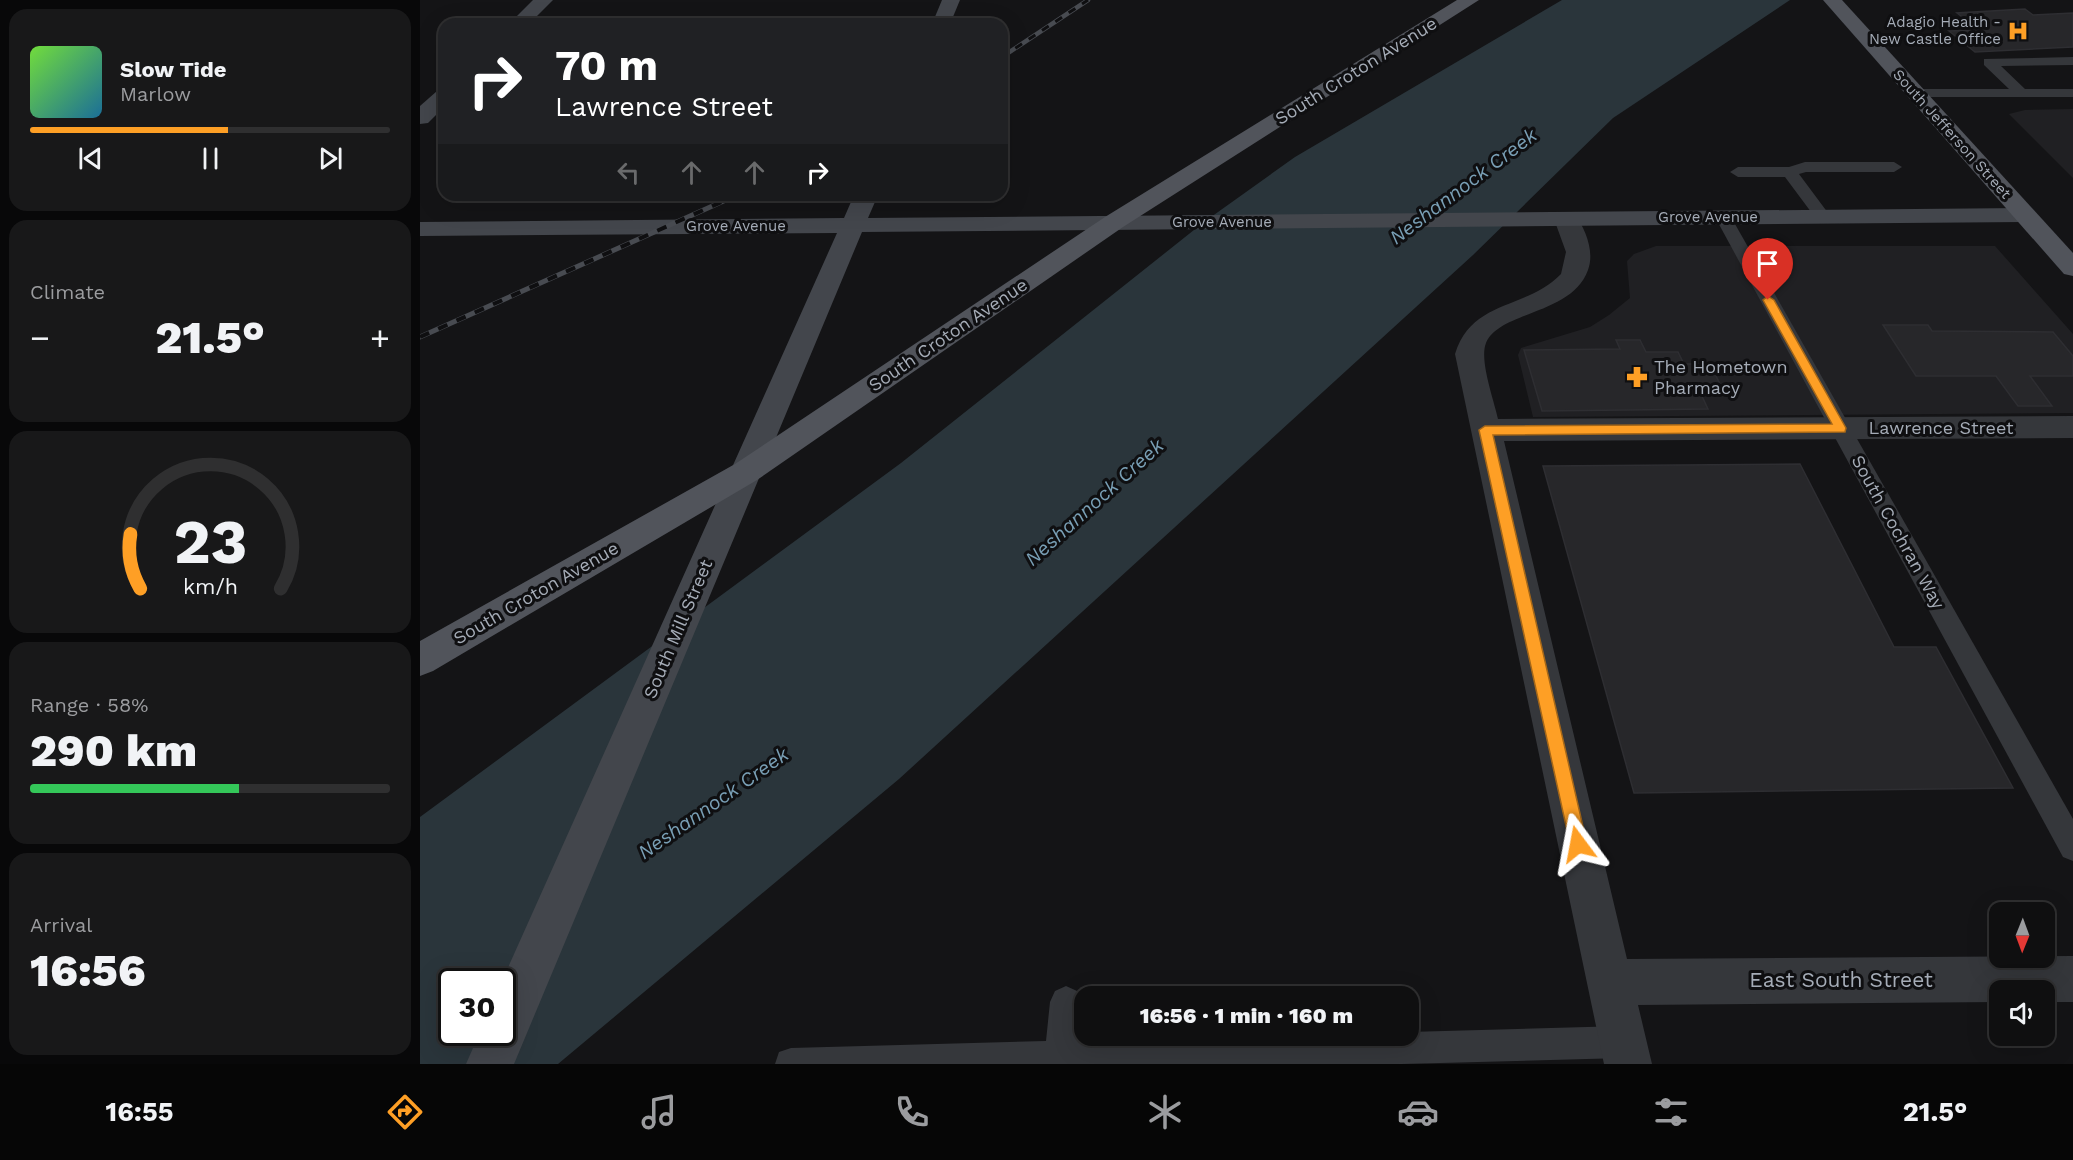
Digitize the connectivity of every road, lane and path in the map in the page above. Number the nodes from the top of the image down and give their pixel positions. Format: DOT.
graph roads {
  1 [pos="544,0"];
  2 [pos="951,0"];
  3 [pos="1470,0"];
  4 [pos="1837,5"];
  5 [pos="525,18"];
  6 [pos="944,18"];
  7 [pos="2073,61"];
  8 [pos="1916,93"];
  9 [pos="2021,93"];
  10 [pos="2073,93"];
  11 [pos="438,101"];
  12 [pos="420,118"];
  13 [pos="1894,167"];
  14 [pos="1738,172"];
  15 [pos="1790,172"];
  16 [pos="863,201"];
  17 [pos="2024,215"];
  18 [pos="1723,217"];
  19 [pos="1823,217"];
  20 [pos="1566,219"];
  21 [pos="1114,222"];
  22 [pos="853,225"];
  23 [pos="420,229"];
  24 [pos="2073,268"];
  25 [pos="2073,427"];
  26 [pos="1840,428"];
  27 [pos="1485,430"];
  28 [pos="746,472"];
  29 [pos="420,660"];
  30 [pos="2073,847"];
  31 [pos="2073,979"];
  32 [pos="1610,982"];
  33 [pos="1066,1002"];
  34 [pos="1625,1053"];
  35 [pos="1060,1060"];
  36 [pos="490,1064"];
  37 [pos="790,1064"];
  1 -- 5 [label="main road"];
  2 -- 6 [label="main road"];
  3 -- 21 [label="main road, South Croton Avenue"];
  4 -- 8 [label="main road, South Jefferson Street"];
  7 -- 9 [label="lane"];
  8 -- 9 [label="lane"];
  8 -- 17 [label="main road, South Jefferson Street"];
  9 -- 10 [label="lane"];
  11 -- 12 [label="main road"];
  13 -- 15 [label="lane"];
  14 -- 15 [label="lane"];
  15 -- 19 [label="lane"];
  16 -- 22 [label="main road, South Mill Street"];
  17 -- 19 [label="main road, Grove Avenue"];
  17 -- 24 [label="main road, South Jefferson Street"];
  18 -- 19 [label="main road, Grove Avenue"];
  18 -- 20 [label="main road, Grove Avenue"];
  18 -- 26 [label="lane, South Cochran Way"];
  20 -- 21 [label="main road, Grove Avenue"];
  20 -- 27 [label="street"];
  21 -- 22 [label="main road, Grove Avenue"];
  21 -- 28 [label="main road, South Croton Avenue"];
  22 -- 23 [label="main road, Grove Avenue"];
  22 -- 28 [label="main road, South Mill Street"];
  25 -- 26 [label="street, Lawrence Street"];
  26 -- 27 [label="street, Lawrence Street"];
  26 -- 30 [label="lane, South Cochran Way"];
  27 -- 32 [label="street"];
  28 -- 29 [label="main road, South Croton Avenue"];
  28 -- 36 [label="main road, South Mill Street"];
  31 -- 32 [label="street, East South Street"];
  32 -- 34 [label="street"];
  33 -- 35 [label="lane"];
  34 -- 35 [label="lane"];
  35 -- 37 [label="lane"];
}
